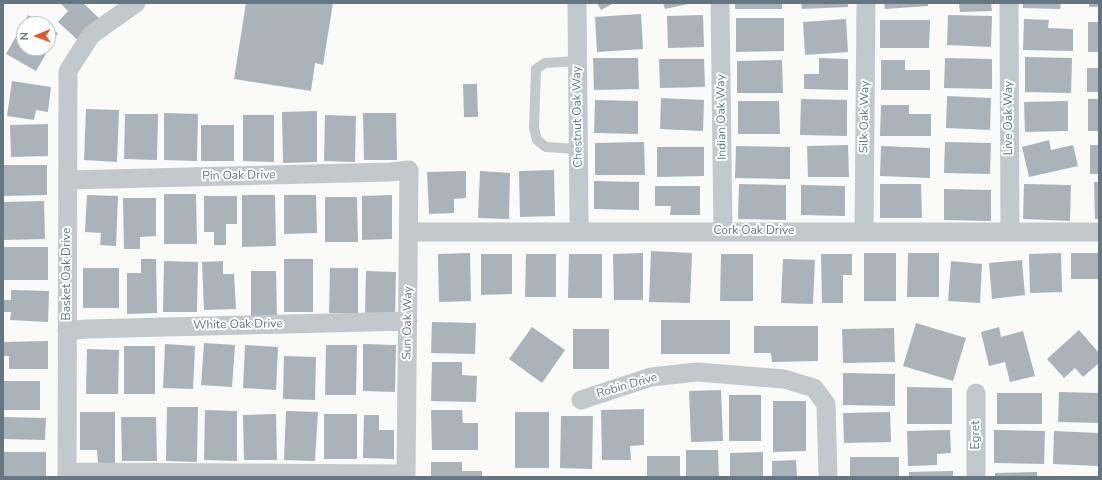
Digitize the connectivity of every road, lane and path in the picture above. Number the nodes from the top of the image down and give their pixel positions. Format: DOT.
graph roads {
  1 [pos="136,3"];
  2 [pos="576,3"];
  3 [pos="720,3"];
  4 [pos="866,3"];
  5 [pos="1009,3"];
  6 [pos="577,62"];
  7 [pos="578,149"];
  8 [pos="409,170"];
  9 [pos="68,180"];
  10 [pos="580,231"];
  11 [pos="723,231"];
  12 [pos="409,232"];
  13 [pos="864,232"];
  14 [pos="1010,232"];
  15 [pos="1099,232"];
  16 [pos="408,321"];
  17 [pos="67,331"];
  18 [pos="976,393"];
  19 [pos="581,400"];
  20 [pos="66,475"];
  21 [pos="406,475"];
  22 [pos="828,477"];
  23 [pos="976,477"];
  1 -- 9 [label="street, Basket Oak Drive"];
  2 -- 6 [label="street, Chestnut Oak Way"];
  3 -- 11 [label="street, Indian Oak Way"];
  4 -- 13 [label="street, Silk Oak Way"];
  5 -- 14 [label="street, Live Oak Way"];
  6 -- 7 [label="street, Chestnut Oak Way"];
  6 -- 7 [label="lane"];
  7 -- 10 [label="street, Chestnut Oak Way"];
  8 -- 9 [label="street, Pin Oak Drive"];
  8 -- 12 [label="street, Sun Oak Way"];
  9 -- 17 [label="street, Basket Oak Drive"];
  10 -- 11 [label="street, Cork Oak Drive"];
  10 -- 12 [label="street, Cork Oak Drive"];
  11 -- 13 [label="street, Cork Oak Drive"];
  12 -- 16 [label="street, Sun Oak Way"];
  13 -- 14 [label="street, Cork Oak Drive"];
  14 -- 15 [label="street, Cork Oak Drive"];
  16 -- 17 [label="street, White Oak Drive"];
  16 -- 21 [label="street, Sun Oak Way"];
  17 -- 20 [label="street, Basket Oak Drive"];
  18 -- 23 [label="street, Egret"];
  19 -- 22 [label="street, Robin Drive"];
  20 -- 21 [label="street"];
}
